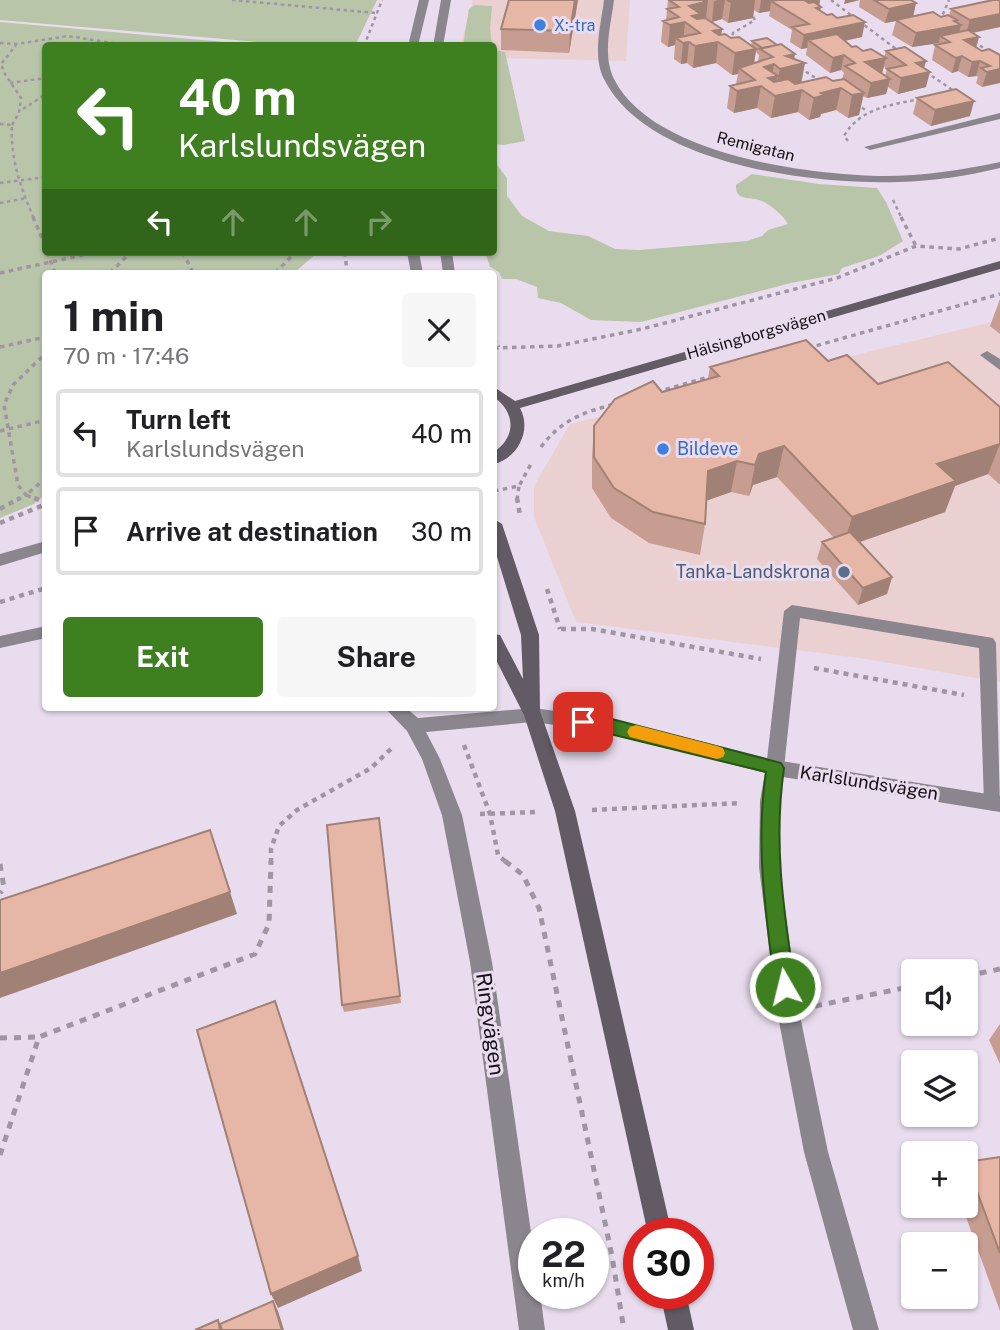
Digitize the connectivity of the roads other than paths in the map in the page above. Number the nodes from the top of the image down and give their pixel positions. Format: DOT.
graph roads {
  1 [pos="424,0"];
  2 [pos="609,0"];
  3 [pos="447,3"];
  4 [pos="413,42"];
  5 [pos="439,42"];
  6 [pos="1000,116"];
  7 [pos="870,147"];
  8 [pos="1000,165"];
  9 [pos="1000,265"];
  10 [pos="987,355"];
  11 [pos="1000,366"];
  12 [pos="497,393"];
  13 [pos="513,406"];
  14 [pos="497,457"];
  15 [pos="497,533"];
  16 [pos="42,548"];
  17 [pos="0,560"];
  18 [pos="42,633"];
  19 [pos="0,642"];
  20 [pos="497,646"];
  21 [pos="397,711"];
  22 [pos="533,715"];
  23 [pos="414,726"];
  24 [pos="775,768"];
  25 [pos="997,804"];
  26 [pos="656,1218"];
  27 [pos="676,1309"];
  28 [pos="532,1330"];
  29 [pos="681,1330"];
  30 [pos="866,1330"];
  1 -- 4 [label="street"];
  2 -- 8 [label="street, Remigatan"];
  3 -- 5 [label="street"];
  6 -- 7 [label="street"];
  9 -- 13 [label="main road, Hälsingborgsvägen"];
  10 -- 11 [label="street"];
  12 -- 13 [label="main road"];
  13 -- 14 [label="main road"];
  15 -- 22 [label="main road"];
  16 -- 17 [label="street"];
  18 -- 19 [label="street"];
  20 -- 22 [label="main road"];
  21 -- 23 [label="street"];
  22 -- 23 [label="street, Karlslundsvägen"];
  22 -- 24 [label="street, Karlslundsvägen"];
  22 -- 26 [label="main road"];
  23 -- 28 [label="street, Ringvägen"];
  24 -- 25 [label="street, Karlslundsvägen"];
  24 -- 25 [label="street"];
  24 -- 30 [label="street"];
  27 -- 29 [label="main road"];
}
